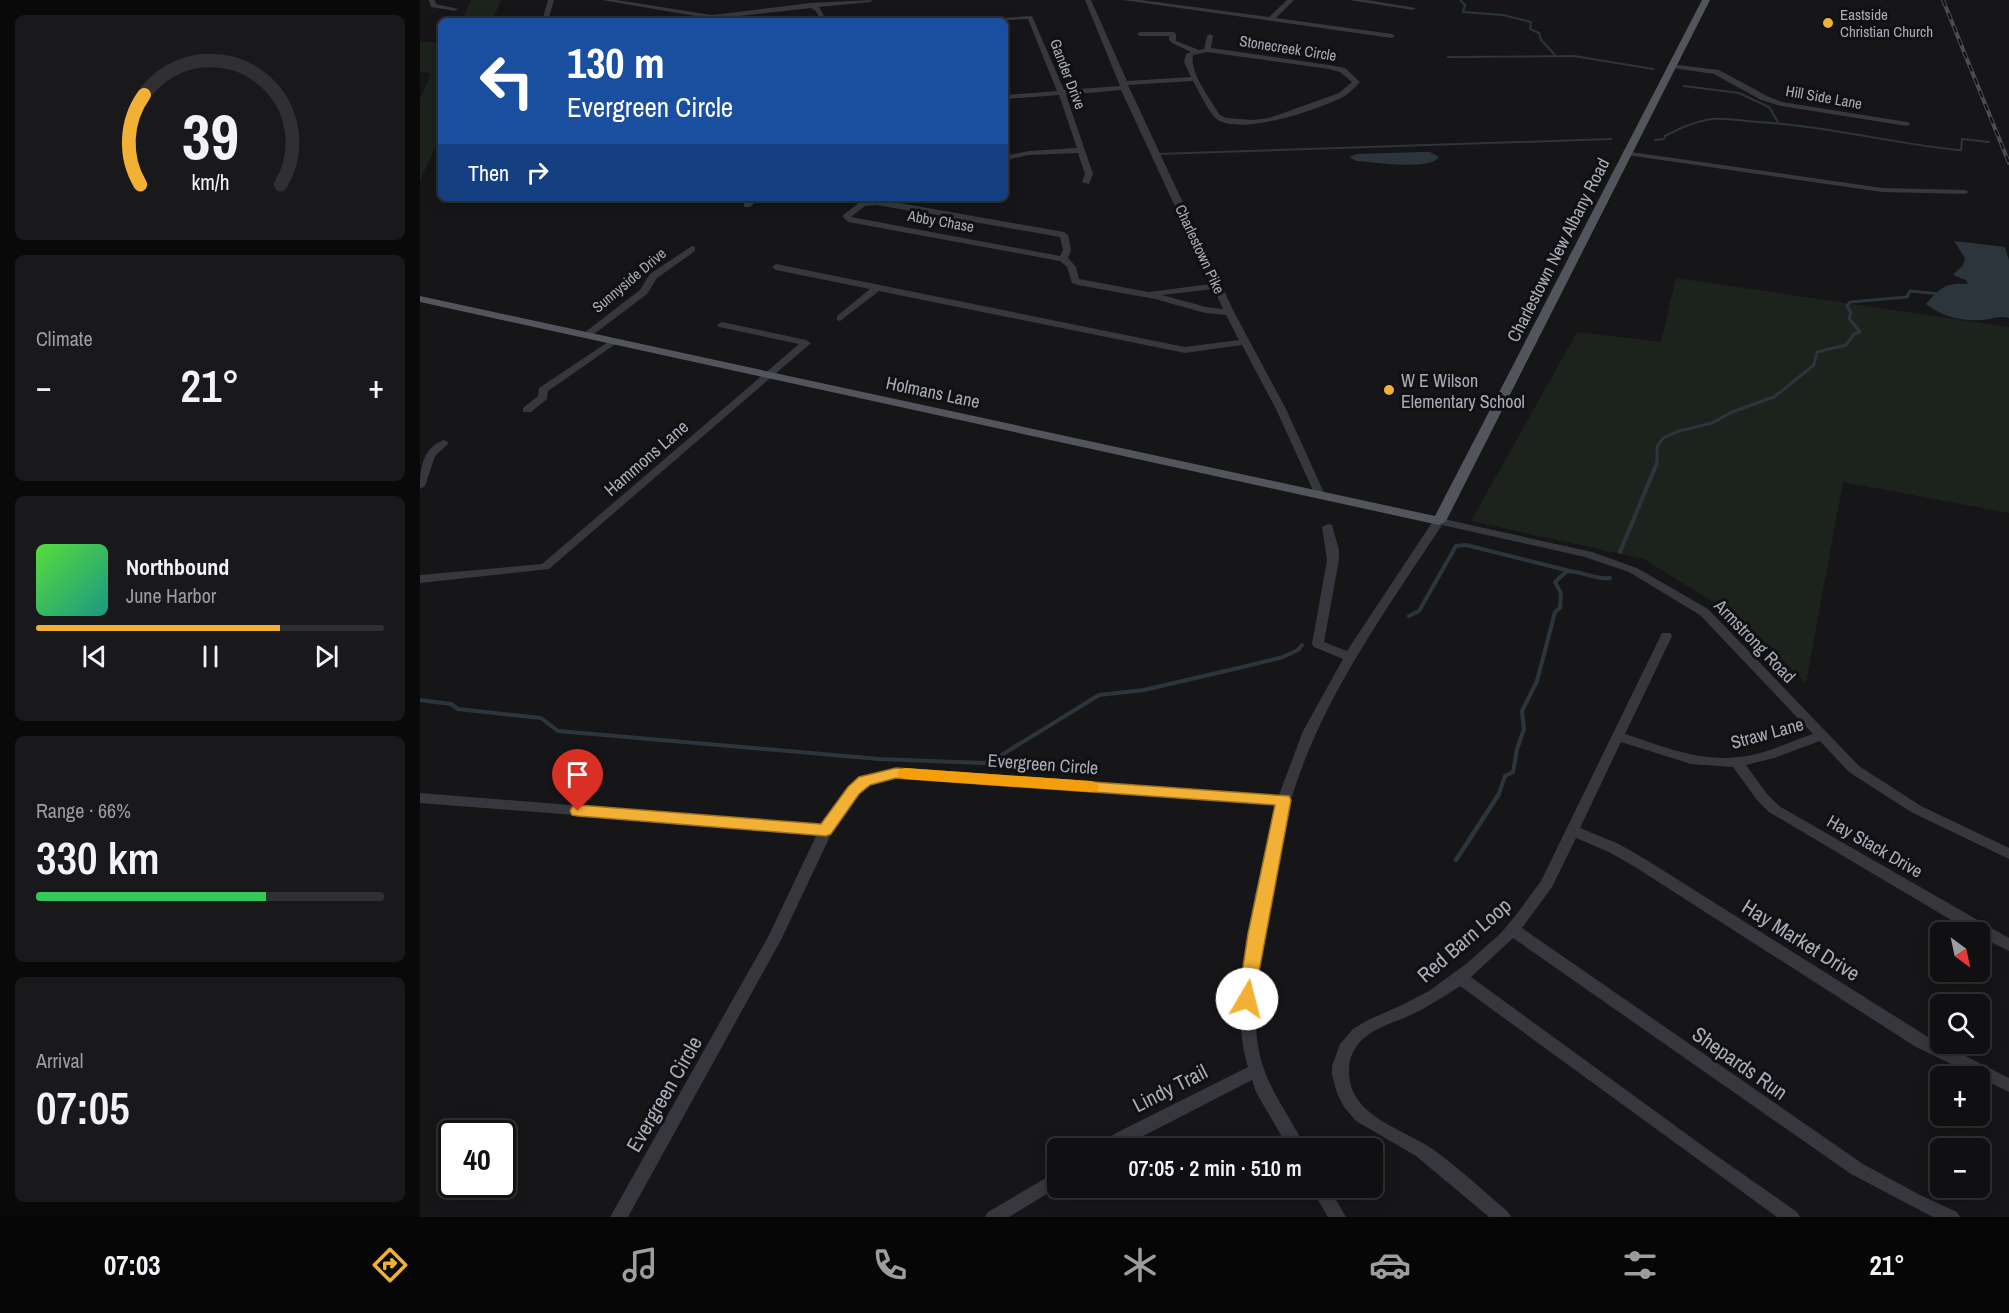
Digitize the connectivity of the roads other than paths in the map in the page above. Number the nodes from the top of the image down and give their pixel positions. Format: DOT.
graph roads {
  1 [pos="432,0"];
  2 [pos="551,0"];
  3 [pos="605,0"];
  4 [pos="805,0"];
  5 [pos="870,0"];
  6 [pos="1088,0"];
  7 [pos="1126,0"];
  8 [pos="1291,0"];
  9 [pos="1352,0"];
  10 [pos="1706,0"];
  11 [pos="814,6"];
  12 [pos="1413,8"];
  13 [pos="455,9"];
  14 [pos="546,18"];
  15 [pos="717,18"];
  16 [pos="730,18"];
  17 [pos="823,18"];
  18 [pos="1008,19"];
  19 [pos="1270,20"];
  20 [pos="1140,33"];
  21 [pos="1210,36"];
  22 [pos="1392,36"];
  23 [pos="1207,50"];
  24 [pos="1196,51"];
  25 [pos="1673,66"];
  26 [pos="1195,79"];
  27 [pos="1124,85"];
  28 [pos="1062,93"];
  29 [pos="1008,97"];
  30 [pos="1907,124"];
  31 [pos="1082,150"];
  32 [pos="1628,153"];
  33 [pos="1008,158"];
  34 [pos="1086,182"];
  35 [pos="1965,192"];
  36 [pos="752,201"];
  37 [pos="747,205"];
  38 [pos="948,226"];
  39 [pos="692,249"];
  40 [pos="1064,259"];
  41 [pos="776,267"];
  42 [pos="1217,286"];
  43 [pos="877,288"];
  44 [pos="1144,294"];
  45 [pos="420,299"];
  46 [pos="1229,312"];
  47 [pos="840,318"];
  48 [pos="722,325"];
  49 [pos="586,335"];
  50 [pos="614,341"];
  51 [pos="1245,342"];
  52 [pos="769,375"];
  53 [pos="527,410"];
  54 [pos="444,443"];
  55 [pos="420,486"];
  56 [pos="1320,495"];
  57 [pos="1439,521"];
  58 [pos="1328,527"];
  59 [pos="420,579"];
  60 [pos="1666,636"];
  61 [pos="1350,657"];
  62 [pos="1617,736"];
  63 [pos="1821,736"];
  64 [pos="1737,762"];
  65 [pos="420,798"];
  66 [pos="1284,800"];
  67 [pos="826,830"];
  68 [pos="1571,830"];
  69 [pos="2009,854"];
  70 [pos="1513,930"];
  71 [pos="2009,945"];
  72 [pos="1459,977"];
  73 [pos="1257,1070"];
  74 [pos="2009,1084"];
  75 [pos="1122,1138"];
  76 [pos="1292,1138"];
  77 [pos="1047,1185"];
  78 [pos="1326,1198"];
  79 [pos="620,1217"];
  80 [pos="994,1217"];
  81 [pos="1337,1217"];
  82 [pos="1502,1217"];
  83 [pos="1791,1217"];
  84 [pos="1951,1217"];
  1 -- 13 [label="street"];
  2 -- 14 [label="street"];
  3 -- 15 [label="street"];
  4 -- 11 [label="street"];
  5 -- 11 [label="street"];
  6 -- 27 [label="street, Charlestown Pike"];
  7 -- 19 [label="street"];
  8 -- 19 [label="street"];
  9 -- 12 [label="street"];
  10 -- 25 [label="main road, Charlestown New Albany Road"];
  11 -- 16 [label="street"];
  11 -- 17 [label="street"];
  18 -- 28 [label="street, Gander Drive"];
  19 -- 22 [label="street"];
  20 -- 24 [label="street"];
  21 -- 23 [label="street"];
  23 -- 24 [label="street, Stonecreek Circle"];
  23 -- 26 [label="street, Stonecreek Circle"];
  24 -- 26 [label="street, Stonecreek Circle"];
  25 -- 30 [label="street, Hill Side Lane"];
  25 -- 32 [label="main road, Charlestown New Albany Road"];
  26 -- 27 [label="street"];
  27 -- 28 [label="street"];
  27 -- 42 [label="street, Charlestown Pike"];
  28 -- 29 [label="street"];
  28 -- 31 [label="street, Gander Drive"];
  31 -- 33 [label="street"];
  31 -- 34 [label="street, Gander Drive"];
  32 -- 35 [label="street"];
  32 -- 57 [label="main road, Charlestown New Albany Road"];
  36 -- 37 [label="street"];
  38 -- 38 [label="street, Abby Chase"];
  38 -- 40 [label="street, Abby Chase"];
  38 -- 40 [label="street, Abby Chase"];
  39 -- 49 [label="street, Sunnyside Drive"];
  40 -- 44 [label="street, Abby Chase"];
  41 -- 43 [label="street"];
  42 -- 44 [label="street, Abby Chase"];
  42 -- 46 [label="street, Charlestown Pike"];
  43 -- 47 [label="street"];
  43 -- 51 [label="street"];
  44 -- 46 [label="street, Abby Chase"];
  45 -- 49 [label="main road, Holmans Lane"];
  46 -- 51 [label="street, Charlestown Pike"];
  48 -- 52 [label="street, Hammons Lane"];
  49 -- 50 [label="main road, Holmans Lane"];
  50 -- 52 [label="main road, Holmans Lane"];
  50 -- 53 [label="street"];
  51 -- 56 [label="street, Charlestown Pike"];
  52 -- 56 [label="main road, Holmans Lane"];
  52 -- 59 [label="street, Hammons Lane"];
  54 -- 55 [label="street"];
  56 -- 57 [label="main road, Holmans Lane"];
  57 -- 61 [label="street, Charlestown New Albany Road"];
  57 -- 63 [label="street, Armstrong Road"];
  58 -- 61 [label="street"];
  60 -- 62 [label="street, Red Barn Loop"];
  61 -- 66 [label="street, Charlestown New Albany Road"];
  62 -- 64 [label="street, Straw Lane"];
  62 -- 68 [label="street, Red Barn Loop"];
  63 -- 64 [label="street, Straw Lane"];
  63 -- 69 [label="street, Armstrong Road"];
  64 -- 71 [label="street, Hay Stack Drive"];
  65 -- 67 [label="street"];
  66 -- 67 [label="street, Evergreen Circle"];
  66 -- 73 [label="street"];
  67 -- 79 [label="street, Evergreen Circle"];
  68 -- 70 [label="street, Red Barn Loop"];
  68 -- 74 [label="street, Hay Market Drive"];
  70 -- 72 [label="street, Red Barn Loop"];
  70 -- 84 [label="street, Shepards Run"];
  72 -- 82 [label="street, Red Barn Loop"];
  72 -- 83 [label="street"];
  73 -- 75 [label="street, Lindy Trail"];
  73 -- 76 [label="street"];
  77 -- 80 [label="street"];
  78 -- 81 [label="street"];
}
